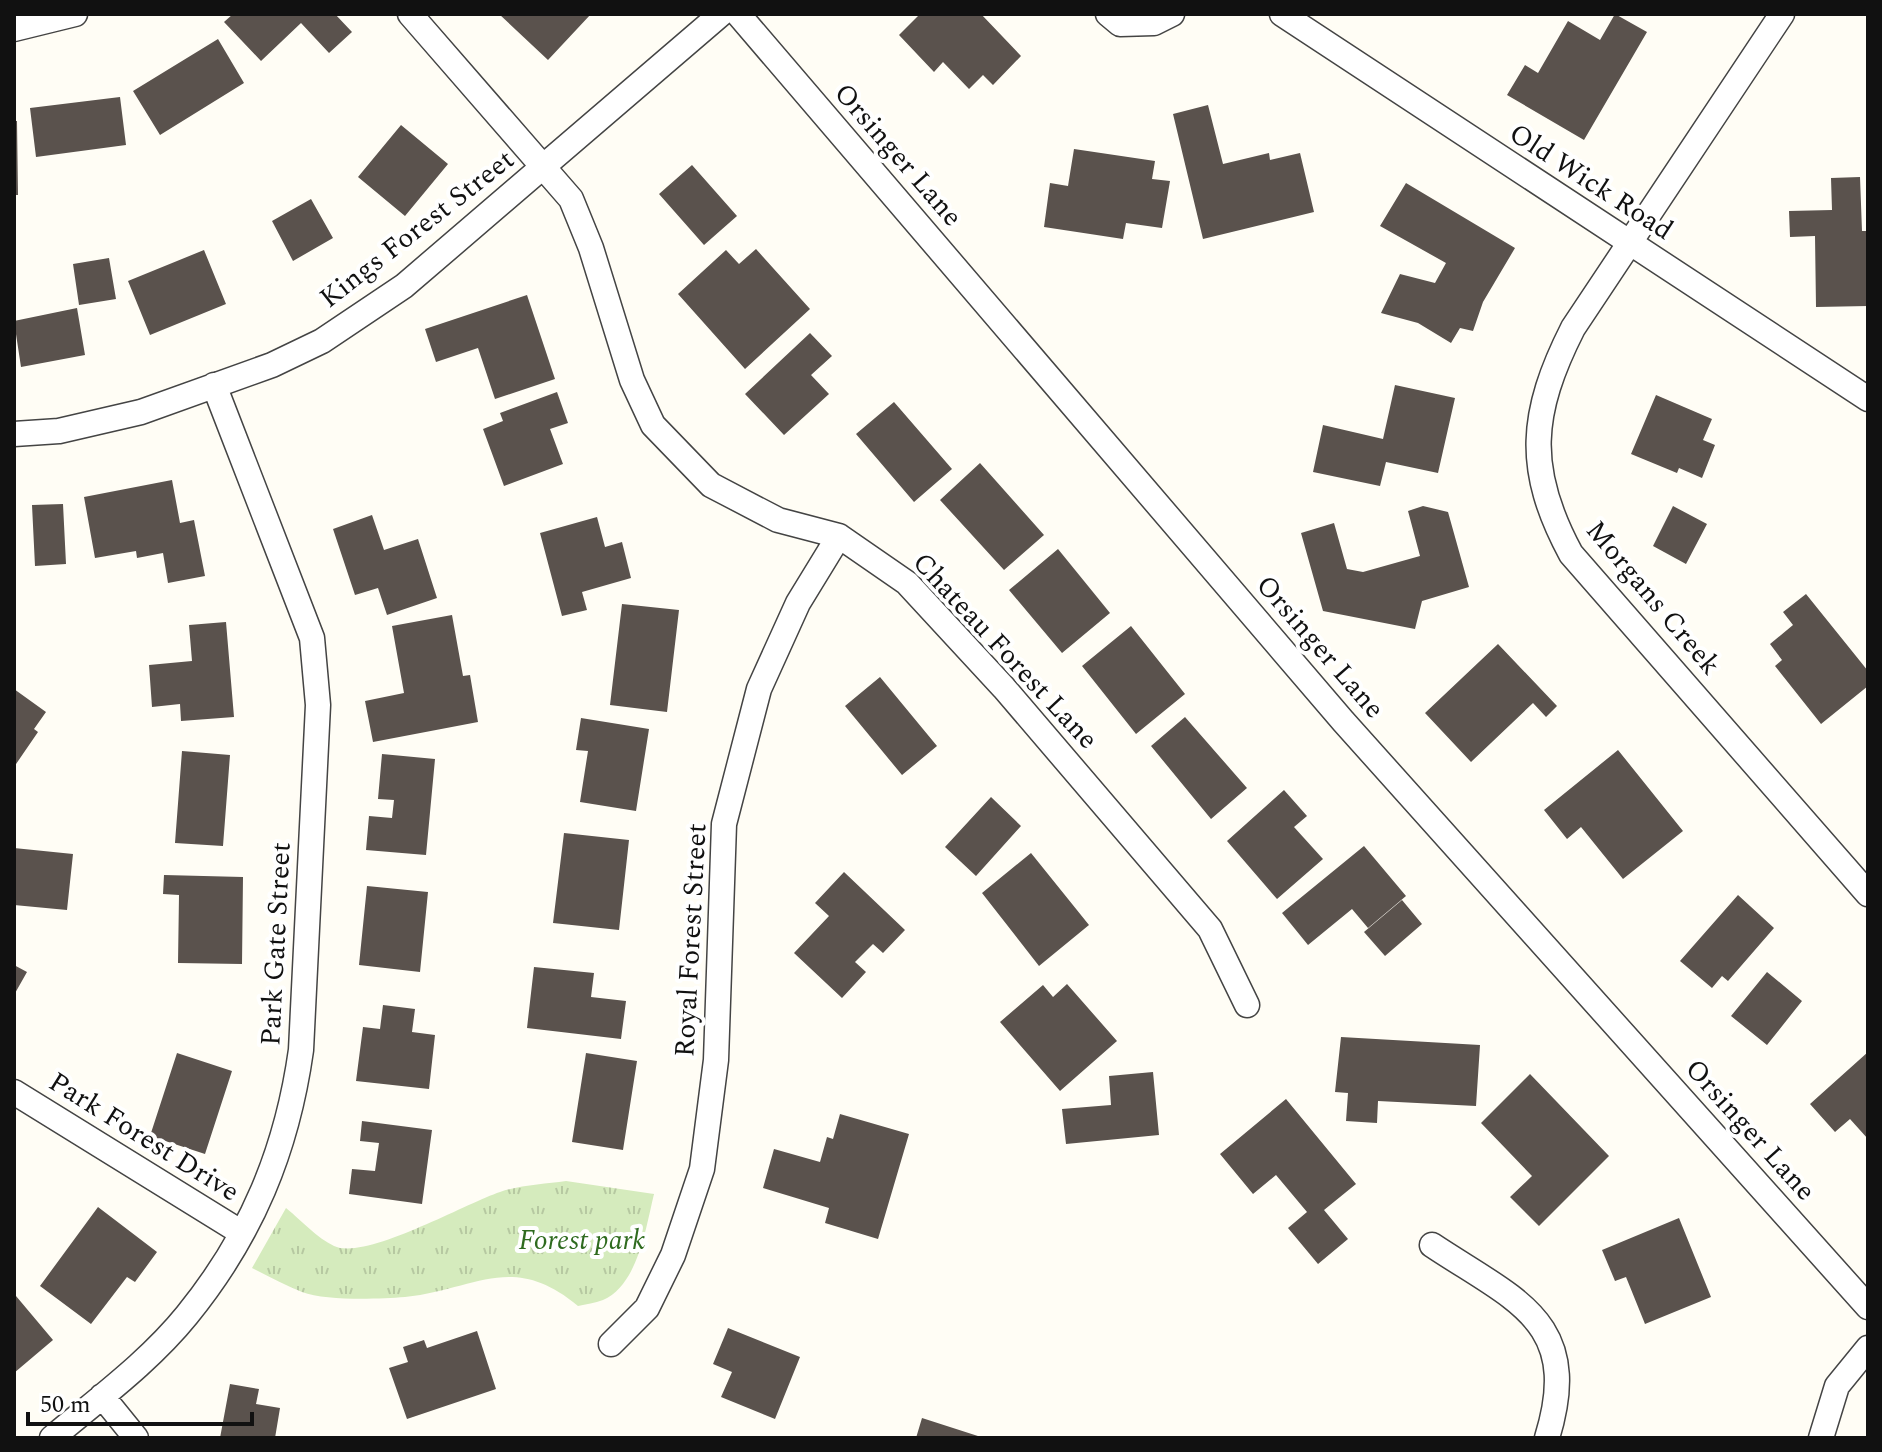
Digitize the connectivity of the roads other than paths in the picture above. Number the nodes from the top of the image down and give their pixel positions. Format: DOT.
graph roads {
  1 [pos="75,14"];
  2 [pos="410,14"];
  3 [pos="721,14"];
  4 [pos="738,14"];
  5 [pos="1108,14"];
  6 [pos="1172,14"];
  7 [pos="1282,14"];
  8 [pos="1782,14"];
  9 [pos="14,29"];
  10 [pos="543,169"];
  11 [pos="1630,244"];
  12 [pos="214,385"];
  13 [pos="1868,399"];
  14 [pos="14,434"];
  15 [pos="839,536"];
  16 [pos="1868,894"];
  17 [pos="1247,1005"];
  18 [pos="14,1092"];
  19 [pos="242,1233"];
  20 [pos="1432,1245"];
  21 [pos="1868,1307"];
  22 [pos="611,1344"];
  23 [pos="1868,1348"];
  24 [pos="102,1396"];
  25 [pos="52,1438"];
  26 [pos="136,1438"];
  27 [pos="1547,1438"];
  28 [pos="1821,1438"];
  1 -- 9 [label="street"];
  2 -- 10 [label="street, Chateau Forest Lane"];
  3 -- 10 [label="street, Kings Forest Street"];
  4 -- 21 [label="street, Orsinger Lane"];
  5 -- 6 [label="street"];
  7 -- 11 [label="street, Old Wick Road"];
  8 -- 11 [label="street, Morgans Creek"];
  10 -- 12 [label="street, Kings Forest Street"];
  10 -- 15 [label="street, Chateau Forest Lane"];
  11 -- 13 [label="street, Old Wick Road"];
  11 -- 16 [label="street, Morgans Creek"];
  12 -- 14 [label="street, Kings Forest Street"];
  12 -- 19 [label="street, Park Gate Street"];
  15 -- 17 [label="street, Chateau Forest Lane"];
  15 -- 22 [label="street, Royal Forest Street"];
  18 -- 19 [label="street, Park Forest Drive"];
  19 -- 24 [label="street, Park Gate Street"];
  20 -- 27 [label="street"];
  23 -- 28 [label="street"];
  24 -- 25 [label="street, Park Gate Street"];
  24 -- 26 [label="street"];
}
